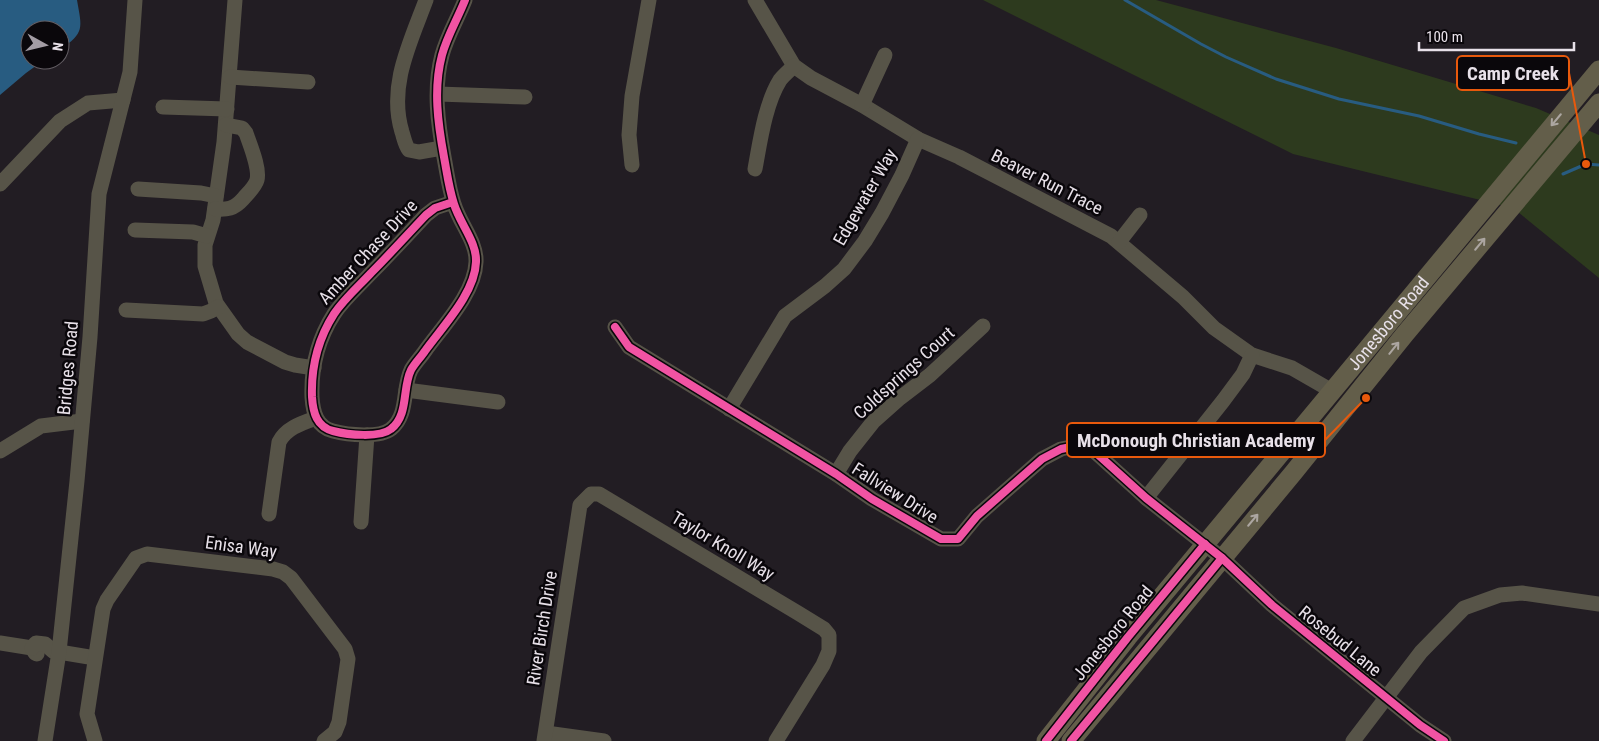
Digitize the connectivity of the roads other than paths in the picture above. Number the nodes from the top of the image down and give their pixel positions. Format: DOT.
graph roads {
  1 [pos="135,0"];
  2 [pos="235,0"];
  3 [pos="426,0"];
  4 [pos="465,0"];
  5 [pos="648,0"];
  6 [pos="755,0"];
  7 [pos="885,54"];
  8 [pos="794,66"];
  9 [pos="1599,70"];
  10 [pos="230,77"];
  11 [pos="308,82"];
  12 [pos="438,94"];
  13 [pos="525,97"];
  14 [pos="123,100"];
  15 [pos="1599,103"];
  16 [pos="862,105"];
  17 [pos="163,107"];
  18 [pos="227,109"];
  19 [pos="226,125"];
  20 [pos="918,139"];
  21 [pos="442,148"];
  22 [pos="632,164"];
  23 [pos="755,169"];
  24 [pos="0,184"];
  25 [pos="138,189"];
  26 [pos="215,202"];
  27 [pos="453,202"];
  28 [pos="1140,215"];
  29 [pos="135,230"];
  30 [pos="207,236"];
  31 [pos="1119,242"];
  32 [pos="218,307"];
  33 [pos="126,310"];
  34 [pos="983,326"];
  35 [pos="615,327"];
  36 [pos="1252,355"];
  37 [pos="314,368"];
  38 [pos="406,390"];
  39 [pos="1332,391"];
  40 [pos="498,402"];
  41 [pos="729,409"];
  42 [pos="316,418"];
  43 [pos="82,421"];
  44 [pos="367,435"];
  45 [pos="0,451"];
  46 [pos="836,474"];
  47 [pos="1146,498"];
  48 [pos="269,514"];
  49 [pos="577,520"];
  50 [pos="361,522"];
  51 [pos="1205,544"];
  52 [pos="1222,558"];
  53 [pos="1599,604"];
  54 [pos="0,643"];
  55 [pos="56,652"];
  56 [pos="95,658"];
  57 [pos="1386,697"];
  58 [pos="545,737"];
  59 [pos="45,741"];
  60 [pos="95,741"];
  61 [pos="324,741"];
  62 [pos="604,741"];
  63 [pos="776,741"];
  64 [pos="1046,741"];
  65 [pos="1071,741"];
  66 [pos="1352,741"];
  67 [pos="1444,741"];
  1 -- 14 [label="street, Bridges Road"];
  2 -- 10 [label="street"];
  3 -- 21 [label="street"];
  4 -- 12 [label="street"];
  5 -- 22 [label="street"];
  6 -- 8 [label="street, Beaver Run Trace"];
  7 -- 16 [label="street"];
  8 -- 16 [label="street, Beaver Run Trace"];
  8 -- 23 [label="street"];
  9 -- 39 [label="main road, Jonesboro Road, one-way"];
  10 -- 11 [label="street"];
  10 -- 18 [label="street"];
  12 -- 13 [label="street"];
  12 -- 21 [label="street"];
  14 -- 24 [label="street"];
  14 -- 43 [label="street, Bridges Road"];
  52 -- 15 [label="main road, Jonesboro Road, one-way"];
  16 -- 20 [label="street, Beaver Run Trace"];
  17 -- 18 [label="street"];
  18 -- 19 [label="street"];
  19 -- 26 [label="street"];
  19 -- 26 [label="street"];
  20 -- 31 [label="street, Beaver Run Trace"];
  20 -- 41 [label="street, Edgewater Way"];
  21 -- 27 [label="street"];
  25 -- 26 [label="street"];
  26 -- 30 [label="street"];
  27 -- 37 [label="street, Amber Chase Drive"];
  27 -- 38 [label="street"];
  28 -- 31 [label="street"];
  29 -- 30 [label="street"];
  30 -- 32 [label="street"];
  31 -- 36 [label="street, Beaver Run Trace"];
  32 -- 33 [label="street"];
  32 -- 37 [label="street"];
  34 -- 46 [label="street, Coldsprings Court"];
  35 -- 41 [label="street, Fallview Drive"];
  36 -- 39 [label="street, Beaver Run Trace"];
  36 -- 47 [label="street"];
  37 -- 42 [label="street, Amber Chase Drive"];
  38 -- 40 [label="street"];
  38 -- 44 [label="street"];
  39 -- 51 [label="main road, Jonesboro Road"];
  41 -- 46 [label="street, Fallview Drive"];
  42 -- 44 [label="street"];
  42 -- 48 [label="street"];
  43 -- 45 [label="street"];
  43 -- 55 [label="street, Bridges Road"];
  44 -- 50 [label="street"];
  46 -- 47 [label="street, Fallview Drive"];
  47 -- 51 [label="street, Fallview Drive"];
  49 -- 58 [label="street, River Birch Drive"];
  49 -- 63 [label="street, Taylor Knoll Way"];
  51 -- 52 [label="street, Fallview Drive"];
  51 -- 64 [label="main road, Jonesboro Road"];
  52 -- 57 [label="street, Rosebud Lane"];
  52 -- 65 [label="main road, Jonesboro Road"];
  53 -- 57 [label="street"];
  54 -- 55 [label="street"];
  55 -- 56 [label="street"];
  55 -- 59 [label="street, Bridges Road"];
  56 -- 60 [label="street, Enisa Way"];
  56 -- 61 [label="street, Enisa Way"];
  57 -- 66 [label="street"];
  57 -- 67 [label="street, Rosebud Lane"];
  58 -- 62 [label="street"];
}
